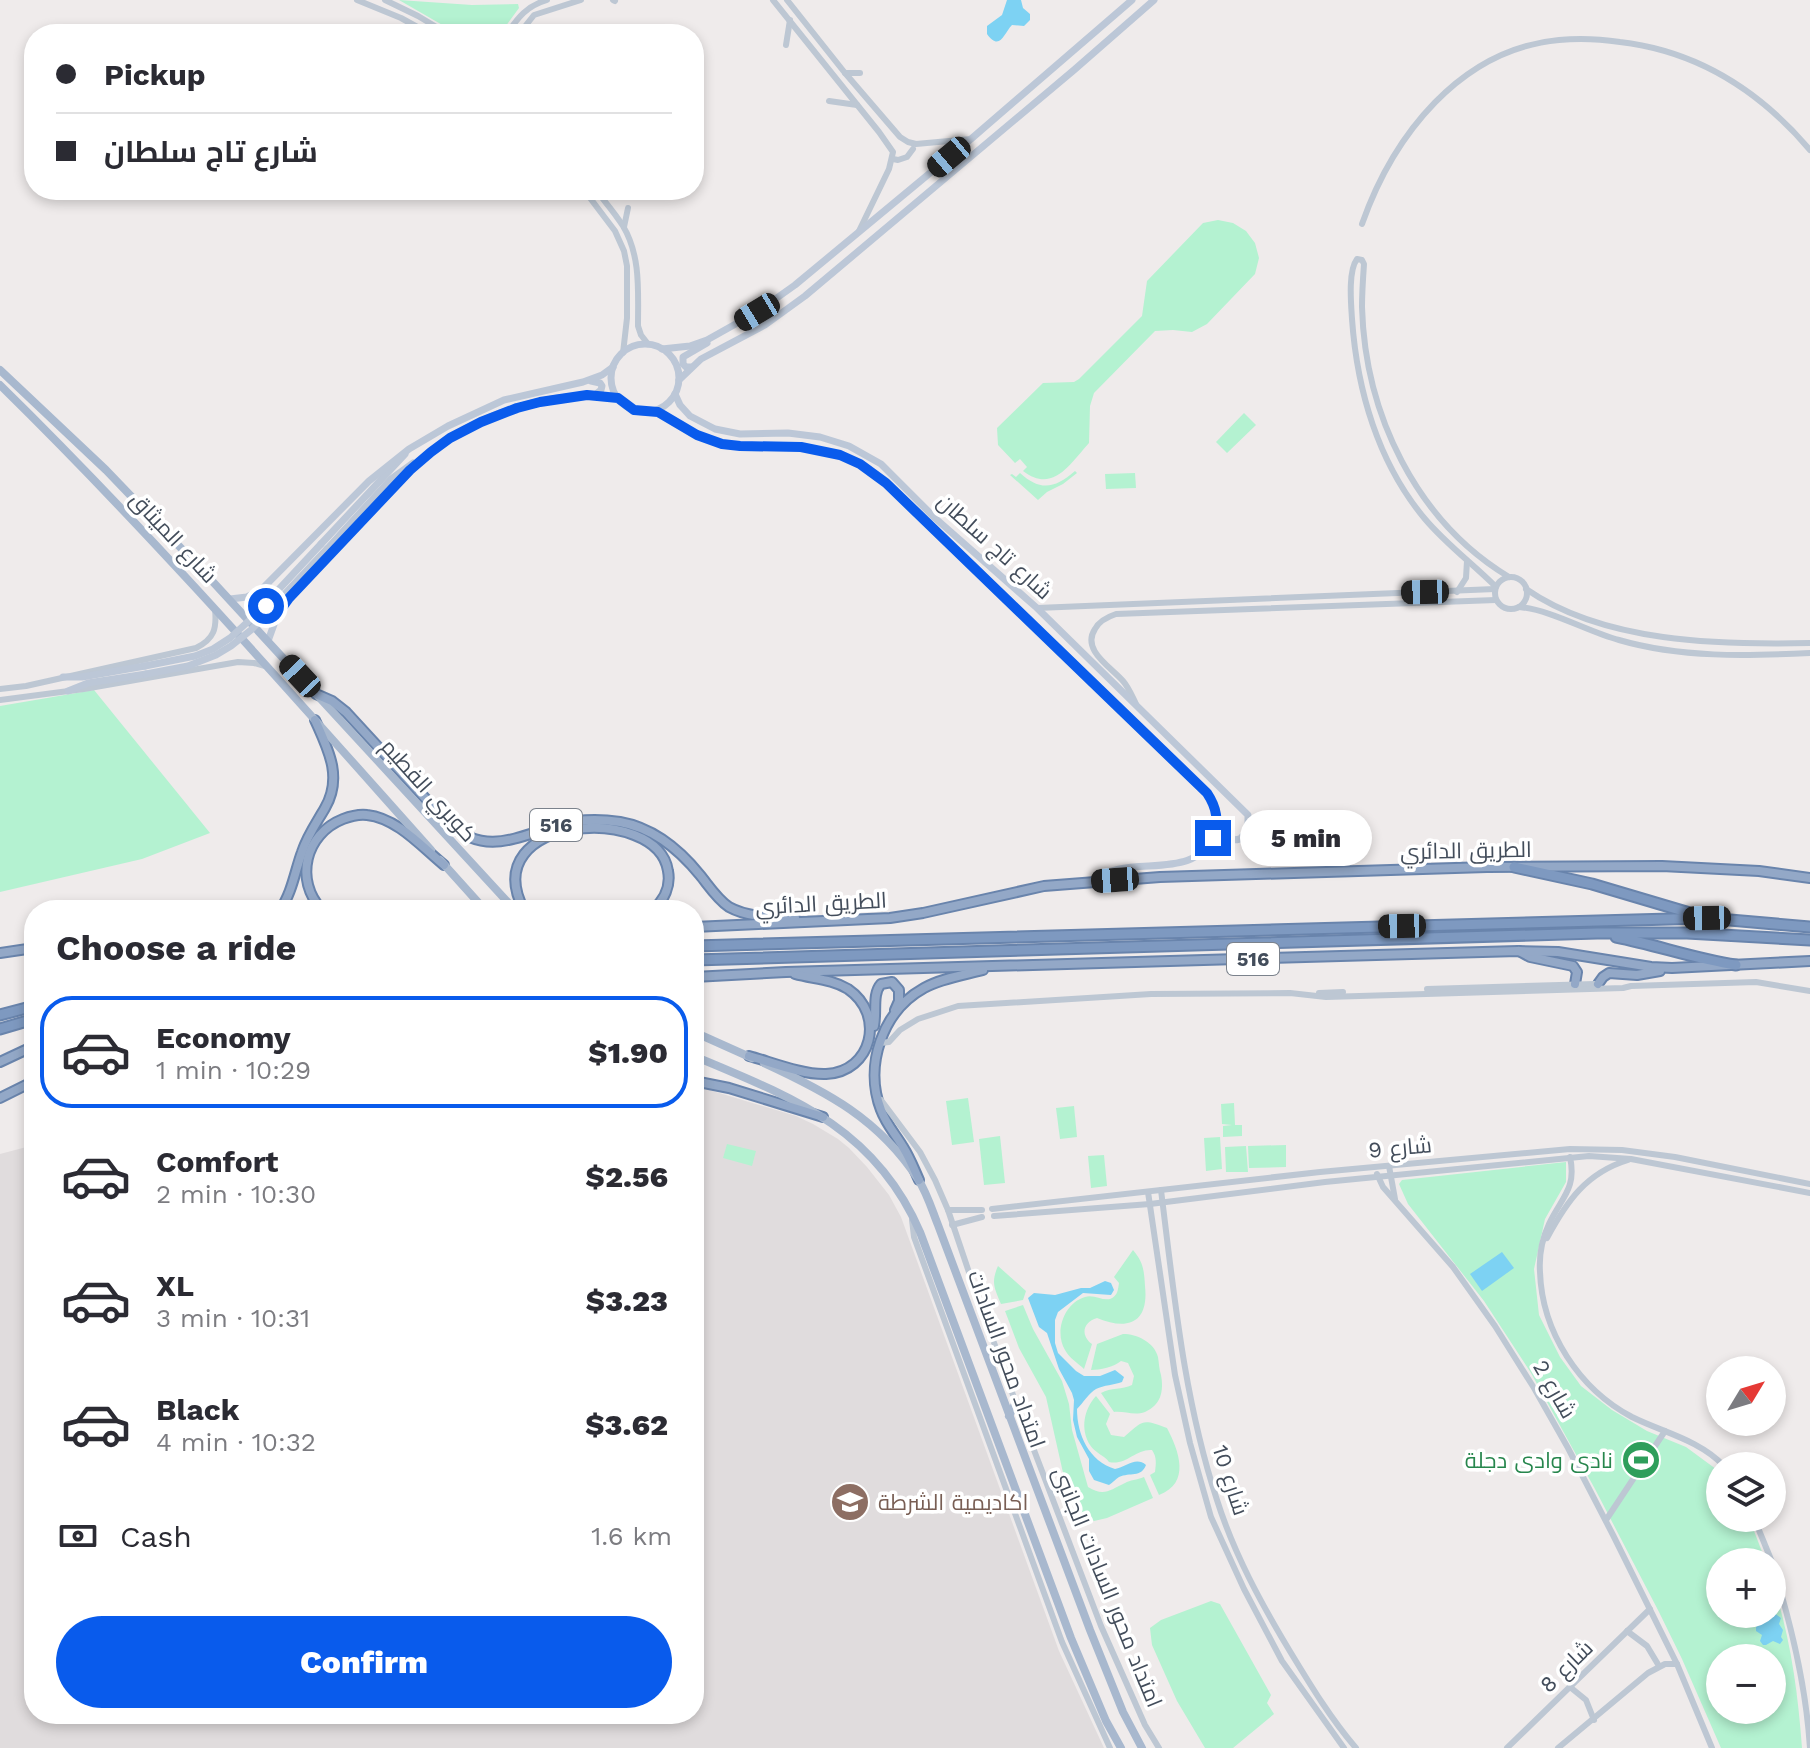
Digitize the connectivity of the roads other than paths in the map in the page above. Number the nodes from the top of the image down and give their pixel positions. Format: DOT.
graph roads {
  1 [pos="357,0"];
  2 [pos="385,0"];
  3 [pos="547,0"];
  4 [pos="581,0"];
  5 [pos="773,0"];
  6 [pos="787,0"];
  7 [pos="1132,0"];
  8 [pos="1154,0"];
  9 [pos="560,3"];
  10 [pos="382,9"];
  11 [pos="790,20"];
  12 [pos="411,24"];
  13 [pos="431,24"];
  14 [pos="514,24"];
  15 [pos="527,24"];
  16 [pos="786,45"];
  17 [pos="845,73"];
  18 [pos="860,73"];
  19 [pos="829,101"];
  20 [pos="857,105"];
  21 [pos="889,125"];
  22 [pos="879,132"];
  23 [pos="897,134"];
  24 [pos="971,139"];
  25 [pos="929,143"];
  26 [pos="913,149"];
  27 [pos="1810,150"];
  28 [pos="893,159"];
  29 [pos="592,200"];
  30 [pos="603,200"];
  31 [pos="628,208"];
  32 [pos="610,209"];
  33 [pos="603,214"];
  34 [pos="1362,224"];
  35 [pos="624,227"];
  36 [pos="859,231"];
  37 [pos="626,307"];
  38 [pos="638,307"];
  39 [pos="715,336"];
  40 [pos="648,344"];
  41 [pos="662,349"];
  42 [pos="623,353"];
  43 [pos="613,367"];
  44 [pos="691,367"];
  45 [pos="0,370"];
  46 [pos="589,380"];
  47 [pos="679,380"];
  48 [pos="0,385"];
  49 [pos="675,394"];
  50 [pos="595,395"];
  51 [pos="618,398"];
  52 [pos="682,408"];
  53 [pos="654,411"];
  54 [pos="671,419"];
  55 [pos="409,449"];
  56 [pos="420,460"];
  57 [pos="324,546"];
  58 [pos="1467,561"];
  59 [pos="1509,577"];
  60 [pos="1495,588"];
  61 [pos="1526,589"];
  62 [pos="261,590"];
  63 [pos="1457,592"];
  64 [pos="230,599"];
  65 [pos="1496,600"];
  66 [pos="1519,607"];
  67 [pos="1037,608"];
  68 [pos="215,609"];
  69 [pos="281,609"];
  70 [pos="212,636"];
  71 [pos="268,641"];
  72 [pos="1810,643"];
  73 [pos="1810,653"];
  74 [pos="225,665"];
  75 [pos="268,667"];
  76 [pos="145,670"];
  77 [pos="63,677"];
  78 [pos="0,689"];
  79 [pos="68,691"];
  80 [pos="316,694"];
  81 [pos="0,700"];
  82 [pos="1137,707"];
  83 [pos="315,720"];
  84 [pos="1217,823"];
  85 [pos="444,865"];
  86 [pos="1514,867"];
  87 [pos="1810,878"];
  88 [pos="1093,881"];
  89 [pos="285,900"];
  90 [pos="314,900"];
  91 [pos="476,900"];
  92 [pos="506,900"];
  93 [pos="520,900"];
  94 [pos="661,900"];
  95 [pos="1707,918"];
  96 [pos="824,922"];
  97 [pos="704,927"];
  98 [pos="1810,927"];
  99 [pos="1597,933"];
  100 [pos="1810,940"];
  101 [pos="704,946"];
  102 [pos="24,949"];
  103 [pos="1518,951"];
  104 [pos="0,953"];
  105 [pos="704,960"];
  106 [pos="1810,961"];
  107 [pos="1000,965"];
  108 [pos="1736,965"];
  109 [pos="1672,968"];
  110 [pos="786,972"];
  111 [pos="704,976"];
  112 [pos="1575,984"];
  113 [pos="1598,984"];
  114 [pos="1631,986"];
  115 [pos="1461,991"];
  116 [pos="1810,991"];
  117 [pos="24,1009"];
  118 [pos="894,1014"];
  119 [pos="0,1015"];
  120 [pos="24,1022"];
  121 [pos="0,1029"];
  122 [pos="871,1035"];
  123 [pos="704,1036"];
  124 [pos="880,1043"];
  125 [pos="24,1051"];
  126 [pos="749,1056"];
  127 [pos="704,1060"];
  128 [pos="0,1062"];
  129 [pos="704,1083"];
  130 [pos="24,1086"];
  131 [pos="875,1087"];
  132 [pos="0,1098"];
  133 [pos="823,1117"];
  134 [pos="1570,1153"];
  135 [pos="1675,1157"];
  136 [pos="1631,1159"];
  137 [pos="1413,1163"];
  138 [pos="1389,1166"];
  139 [pos="1376,1167"];
  140 [pos="1674,1167"];
  141 [pos="1320,1172"];
  142 [pos="1413,1173"];
  143 [pos="1390,1176"];
  144 [pos="1377,1177"];
  145 [pos="1777,1178"];
  146 [pos="919,1180"];
  147 [pos="1321,1182"];
  148 [pos="1810,1184"];
  149 [pos="1775,1186"];
  150 [pos="1161,1190"];
  151 [pos="1148,1192"];
  152 [pos="1810,1193"];
  153 [pos="1102,1196"];
  154 [pos="1395,1199"];
  155 [pos="1162,1203"];
  156 [pos="1150,1204"];
  157 [pos="1103,1208"];
  158 [pos="948,1210"];
  159 [pos="912,1212"];
  160 [pos="952,1225"];
  161 [pos="1543,1245"];
  162 [pos="1016,1402"];
  163 [pos="1009,1416"];
  164 [pos="1665,1431"];
  165 [pos="1707,1452"];
  166 [pos="1606,1520"];
  167 [pos="1786,1608"];
  168 [pos="1650,1609"];
  169 [pos="1101,1626"];
  170 [pos="1090,1630"];
  171 [pos="1627,1631"];
  172 [pos="1677,1664"];
  173 [pos="1659,1666"];
  174 [pos="1570,1687"];
  175 [pos="1594,1720"];
  176 [pos="1810,1738"];
  177 [pos="1110,1748"];
  178 [pos="1121,1748"];
  179 [pos="1142,1748"];
  180 [pos="1159,1748"];
  181 [pos="1344,1748"];
  182 [pos="1356,1748"];
  183 [pos="1507,1748"];
  184 [pos="1558,1748"];
  185 [pos="1712,1748"];
  186 [pos="1810,1748"];
  1 -- 10 [label="street"];
  2 -- 10 [label="street"];
  2 -- 13 [label="street"];
  3 -- 14 [label="street"];
  4 -- 9 [label="street"];
  5 -- 11 [label="street"];
  6 -- 17 [label="street"];
  7 -- 24 [label="main road"];
  8 -- 44 [label="main road"];
  9 -- 15 [label="street"];
  10 -- 12 [label="street"];
  11 -- 16 [label="street"];
  11 -- 20 [label="street"];
  17 -- 18 [label="street"];
  17 -- 21 [label="street"];
  19 -- 20 [label="street"];
  20 -- 22 [label="street"];
  21 -- 22 [label="street"];
  21 -- 23 [label="street"];
  22 -- 28 [label="street"];
  23 -- 25 [label="street"];
  23 -- 26 [label="street"];
  24 -- 25 [label="street"];
  24 -- 36 [label="main road"];
  25 -- 26 [label="street"];
  26 -- 28 [label="street"];
  27 -- 34 [label="street"];
  28 -- 36 [label="street"];
  29 -- 33 [label="street"];
  30 -- 32 [label="street"];
  31 -- 35 [label="street"];
  32 -- 33 [label="street"];
  32 -- 35 [label="street"];
  33 -- 37 [label="street"];
  35 -- 38 [label="street"];
  36 -- 39 [label="main road"];
  37 -- 38 [label="street"];
  37 -- 42 [label="street"];
  38 -- 40 [label="street"];
  39 -- 41 [label="main road"];
  39 -- 44 [label="main road"];
  40 -- 41 [label="main road"];
  40 -- 42 [label="main road"];
  41 -- 47 [label="main road"];
  42 -- 43 [label="main road"];
  43 -- 46 [label="main road"];
  43 -- 51 [label="main road"];
  44 -- 47 [label="main road"];
  45 -- 64 [label="main road, شارع الميثاق"];
  46 -- 50 [label="main road"];
  46 -- 55 [label="main road"];
  47 -- 49 [label="main road"];
  48 -- 68 [label="main road, شارع الميثاق"];
  49 -- 52 [label="main road"];
  49 -- 53 [label="main road"];
  50 -- 51 [label="main road"];
  50 -- 56 [label="main road"];
  51 -- 53 [label="main road"];
  52 -- 54 [label="main road"];
  52 -- 67 [label="main road, شارع تاج سلطان"];
  53 -- 54 [label="main road, شارع تاج سلطان"];
  54 -- 84 [label="main road, شارع تاج سلطان"];
  55 -- 57 [label="main road"];
  55 -- 62 [label="main road"];
  56 -- 57 [label="main road"];
  56 -- 69 [label="main road"];
  57 -- 76 [label="main road, bridge"];
  58 -- 59 [label="street"];
  58 -- 60 [label="street"];
  58 -- 63 [label="street"];
  59 -- 60 [label="street"];
  59 -- 61 [label="street"];
  60 -- 63 [label="street"];
  60 -- 65 [label="street"];
  61 -- 66 [label="street"];
  61 -- 72 [label="street"];
  62 -- 64 [label="main road"];
  62 -- 69 [label="main road"];
  63 -- 67 [label="street"];
  64 -- 71 [label="main road, شارع الميثاق"];
  65 -- 66 [label="street"];
  65 -- 82 [label="street"];
  66 -- 73 [label="street"];
  67 -- 82 [label="main road, شارع تاج سلطان"];
  68 -- 70 [label="street"];
  68 -- 75 [label="main road, شارع الميثاق"];
  69 -- 71 [label="main road"];
  70 -- 74 [label="street"];
  70 -- 77 [label="street"];
  71 -- 80 [label="main road, شارع الميثاق"];
  74 -- 75 [label="street"];
  74 -- 79 [label="street"];
  75 -- 83 [label="main road, شارع الميثاق"];
  76 -- 77 [label="main road"];
  76 -- 79 [label="main road"];
  77 -- 78 [label="street"];
  79 -- 81 [label="street"];
  80 -- 92 [label="main road, كوبري الفطيم"];
  80 -- 96 [label="highway, 516"];
  82 -- 84 [label="main road, شارع تاج سلطان"];
  83 -- 85 [label="main road, كوبري الفطيم"];
  83 -- 89 [label="highway"];
  84 -- 88 [label="main road"];
  85 -- 90 [label="highway"];
  85 -- 91 [label="main road, كوبري الفطيم"];
  86 -- 87 [label="highway, الطريق الدائري / 516"];
  86 -- 88 [label="highway, الطريق الدائري / 516"];
  86 -- 95 [label="highway, 516"];
  88 -- 96 [label="highway, الطريق الدائري / 516"];
  93 -- 94 [label="highway, 516"];
  95 -- 98 [label="highway, الطريق الدائري / 516"];
  95 -- 101 [label="highway, الطريق الدائري / 516"];
  96 -- 97 [label="highway, الطريق الدائري / 516"];
  99 -- 100 [label="highway, 516"];
  99 -- 105 [label="highway, 516"];
  99 -- 108 [label="highway, 516"];
  102 -- 104 [label="highway"];
  103 -- 107 [label="highway, 516"];
  103 -- 109 [label="highway, 516"];
  103 -- 112 [label="highway"];
  106 -- 108 [label="highway, 516"];
  107 -- 110 [label="highway, 516"];
  107 -- 118 [label="highway, 516"];
  108 -- 109 [label="highway, 516"];
  109 -- 113 [label="highway"];
  110 -- 111 [label="highway, 516"];
  110 -- 122 [label="highway, 516"];
  112 -- 113 [label="street"];
  112 -- 115 [label="street"];
  113 -- 114 [label="street"];
  114 -- 115 [label="street"];
  114 -- 116 [label="street"];
  115 -- 124 [label="street"];
  117 -- 119 [label="highway"];
  118 -- 122 [label="highway"];
  118 -- 124 [label="highway, 516"];
  120 -- 121 [label="highway"];
  122 -- 126 [label="highway"];
  123 -- 126 [label="main road"];
  124 -- 131 [label="highway, 516"];
  125 -- 128 [label="highway"];
  126 -- 146 [label="main road, امتداد محور السادات"];
  127 -- 133 [label="main road, امتداد محور السادات"];
  129 -- 133 [label="highway"];
  130 -- 132 [label="highway"];
  131 -- 146 [label="highway, 516"];
  131 -- 158 [label="street, امتداد محور السادات الجانبى"];
  133 -- 159 [label="main road, امتداد محور السادات"];
  134 -- 135 [label="street, شارع 9"];
  134 -- 136 [label="street, شارع 9"];
  134 -- 137 [label="street, شارع 9"];
  134 -- 142 [label="street, شارع 9"];
  134 -- 161 [label="street, شارع 2"];
  135 -- 140 [label="street"];
  135 -- 145 [label="street, شارع 9"];
  136 -- 140 [label="street, شارع 9"];
  136 -- 161 [label="street, شارع 2"];
  137 -- 138 [label="street, شارع 9"];
  137 -- 142 [label="street"];
  138 -- 139 [label="street, شارع 9"];
  138 -- 143 [label="street, شارع 2"];
  139 -- 141 [label="street, شارع 9"];
  139 -- 144 [label="street"];
  140 -- 149 [label="street, شارع 9"];
  141 -- 147 [label="street"];
  141 -- 150 [label="street, شارع 9"];
  142 -- 143 [label="street, شارع 9"];
  143 -- 144 [label="street, شارع 9"];
  143 -- 154 [label="street, شارع 2"];
  144 -- 147 [label="street, شارع 9"];
  144 -- 154 [label="street, شارع 2"];
  145 -- 148 [label="street, شارع 9"];
  145 -- 149 [label="street"];
  146 -- 163 [label="main road, امتداد محور السادات"];
  147 -- 155 [label="street, شارع 9"];
  149 -- 152 [label="street, شارع 9"];
  150 -- 151 [label="street, شارع 9"];
  150 -- 155 [label="street, شارع 10"];
  151 -- 153 [label="street, شارع 9"];
  151 -- 156 [label="street, شارع 10"];
  153 -- 157 [label="street"];
  153 -- 157 [label="street, شارع 9"];
  154 -- 166 [label="street, شارع 2"];
  155 -- 156 [label="street, شارع 9"];
  155 -- 182 [label="street, شارع 10"];
  156 -- 157 [label="street, شارع 9"];
  156 -- 181 [label="street, شارع 10"];
  158 -- 160 [label="street, امتداد محور السادات الجانبى"];
  158 -- 160 [label="street"];
  159 -- 177 [label="street"];
  159 -- 178 [label="main road, امتداد محور السادات"];
  160 -- 162 [label="street, امتداد محور السادات الجانبى"];
  161 -- 164 [label="street, شارع 2"];
  162 -- 163 [label="main road"];
  162 -- 169 [label="street, امتداد محور السادات الجانبى"];
  163 -- 170 [label="main road, امتداد محور السادات"];
  164 -- 165 [label="street, شارع 2"];
  164 -- 166 [label="street"];
  166 -- 168 [label="street, شارع 2"];
  167 -- 176 [label="street"];
  168 -- 171 [label="street, شارع 8"];
  168 -- 172 [label="street, شارع 2"];
  169 -- 170 [label="main road"];
  169 -- 180 [label="street, امتداد محور السادات الجانبى"];
  170 -- 179 [label="main road, امتداد محور السادات"];
  171 -- 173 [label="street"];
  171 -- 174 [label="street, شارع 8"];
  172 -- 173 [label="street"];
  172 -- 185 [label="street, شارع 2"];
  173 -- 175 [label="street"];
  174 -- 175 [label="street"];
  174 -- 183 [label="street, شارع 8"];
  175 -- 184 [label="street"];
  176 -- 186 [label="street"];
}
